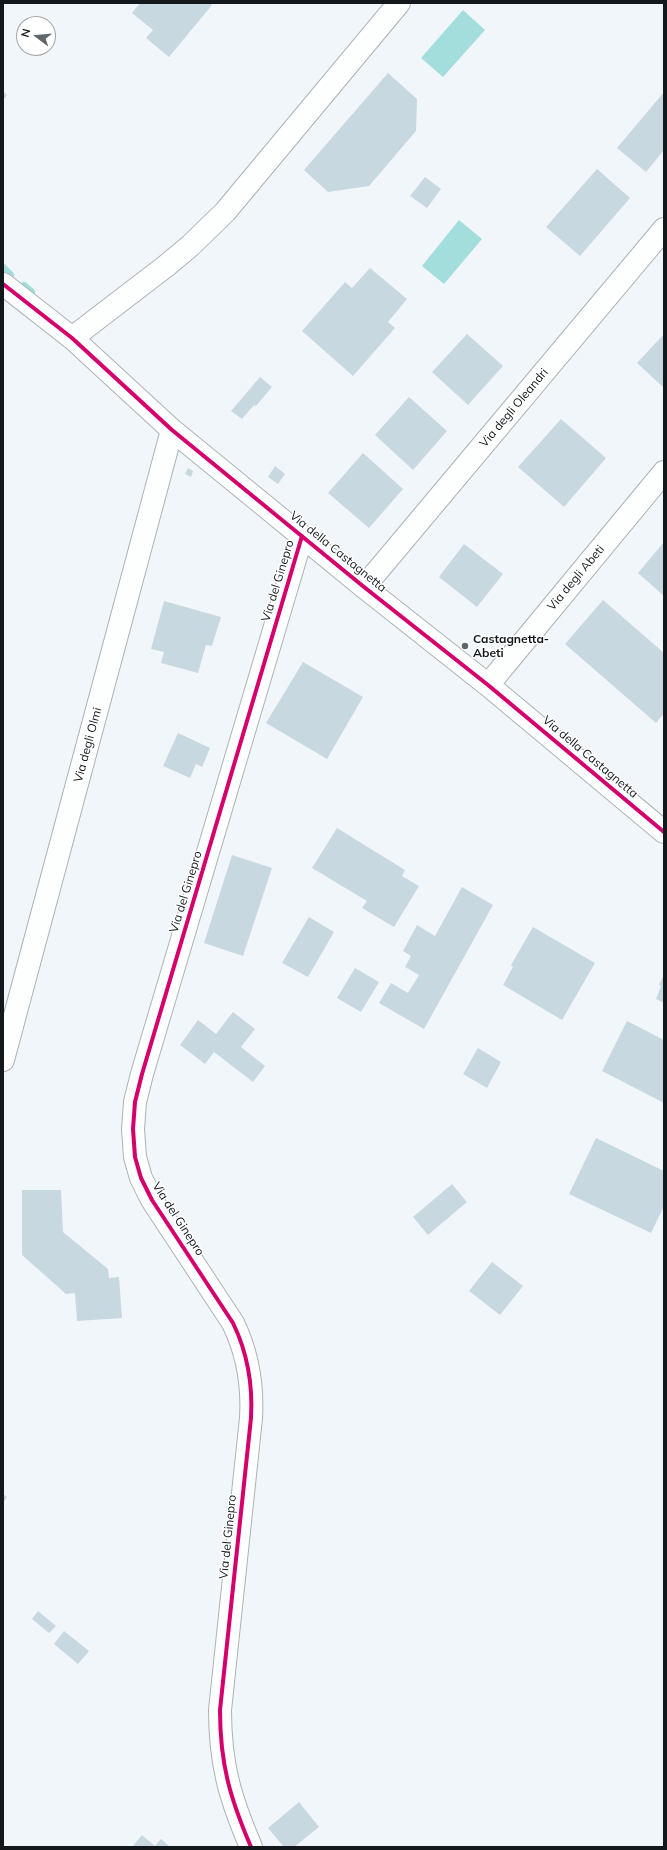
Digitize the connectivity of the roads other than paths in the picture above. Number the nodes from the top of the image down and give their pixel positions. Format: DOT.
graph roads {
  1 [pos="399,3"];
  2 [pos="664,229"];
  3 [pos="3,284"];
  4 [pos="72,338"];
  5 [pos="172,430"];
  6 [pos="664,472"];
  7 [pos="302,536"];
  8 [pos="364,587"];
  9 [pos="488,685"];
  10 [pos="664,832"];
  11 [pos="3,1060"];
  12 [pos="251,1847"];
  1 -- 4 [label="street"];
  2 -- 8 [label="street, Via degli Oleandri"];
  3 -- 4 [label="street, Via della Castagnetta"];
  4 -- 5 [label="street, Via della Castagnetta"];
  5 -- 7 [label="street, Via della Castagnetta"];
  5 -- 11 [label="street, Via degli Olmi"];
  6 -- 9 [label="street, Via degli Abeti"];
  7 -- 8 [label="street, Via della Castagnetta"];
  7 -- 12 [label="street, Via del Ginepro"];
  8 -- 9 [label="street, Via della Castagnetta"];
  9 -- 10 [label="street, Via della Castagnetta"];
}
